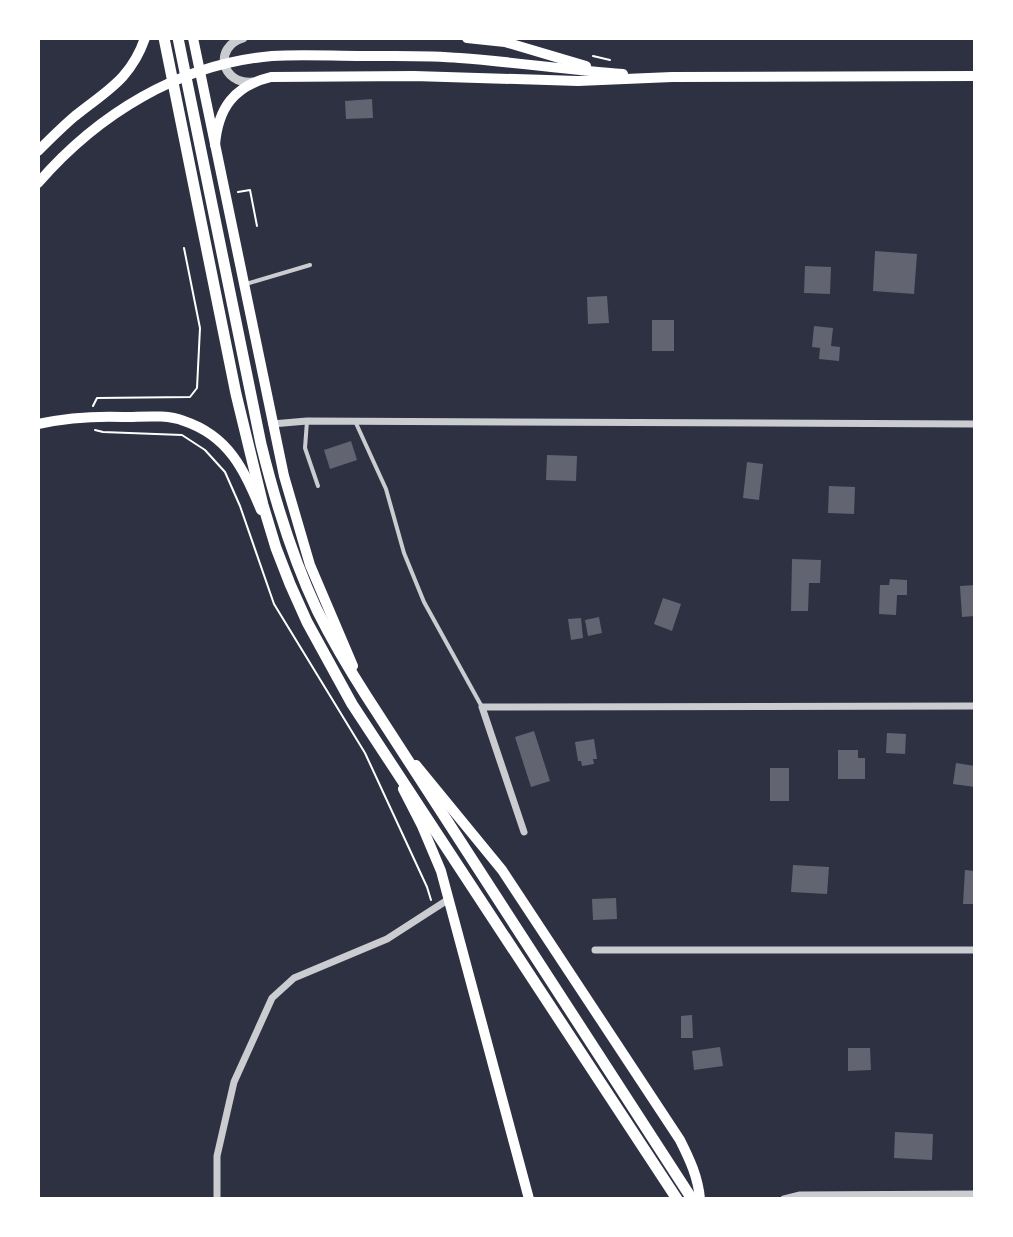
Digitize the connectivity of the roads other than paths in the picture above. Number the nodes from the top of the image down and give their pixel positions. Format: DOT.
graph roads {
  1 [pos="145,38"];
  2 [pos="164,38"];
  3 [pos="178,38"];
  4 [pos="193,38"];
  5 [pos="243,38"];
  6 [pos="467,38"];
  7 [pos="635,75"];
  8 [pos="975,76"];
  9 [pos="672,77"];
  10 [pos="253,82"];
  11 [pos="215,145"];
  12 [pos="38,151"];
  13 [pos="38,183"];
  14 [pos="310,265"];
  15 [pos="244,285"];
  16 [pos="307,421"];
  17 [pos="355,421"];
  18 [pos="38,424"];
  19 [pos="272,424"];
  20 [pos="975,424"];
  21 [pos="318,486"];
  22 [pos="276,548"];
  23 [pos="367,697"];
  24 [pos="975,706"];
  25 [pos="482,707"];
  26 [pos="392,735"];
  27 [pos="377,742"];
  28 [pos="524,832"];
  29 [pos="449,899"];
  30 [pos="595,950"];
  31 [pos="975,950"];
  32 [pos="975,1194"];
  33 [pos="217,1199"];
  34 [pos="529,1199"];
  35 [pos="677,1199"];
  36 [pos="692,1199"];
  37 [pos="700,1199"];
  38 [pos="784,1199"];
  1 -- 12 [label="main road"];
  2 -- 22 [label="main road"];
  3 -- 23 [label="main road"];
  4 -- 11 [label="main road"];
  5 -- 10 [label="street"];
  6 -- 7 [label="main road"];
  7 -- 9 [label="main road"];
  7 -- 13 [label="main road"];
  8 -- 9 [label="main road"];
  9 -- 10 [label="main road"];
  10 -- 11 [label="main road"];
  11 -- 15 [label="main road"];
  14 -- 15 [label="lane"];
  15 -- 19 [label="main road"];
  16 -- 17 [label="street"];
  16 -- 19 [label="street"];
  16 -- 21 [label="lane"];
  17 -- 20 [label="street"];
  17 -- 25 [label="lane"];
  18 -- 22 [label="main road"];
  19 -- 23 [label="main road"];
  22 -- 27 [label="main road"];
  23 -- 26 [label="main road"];
  24 -- 25 [label="street"];
  25 -- 28 [label="street"];
  26 -- 36 [label="main road"];
  26 -- 37 [label="main road"];
  27 -- 29 [label="main road"];
  27 -- 35 [label="main road"];
  29 -- 33 [label="street"];
  29 -- 34 [label="main road"];
  30 -- 31 [label="street"];
  32 -- 38 [label="street"];
}
